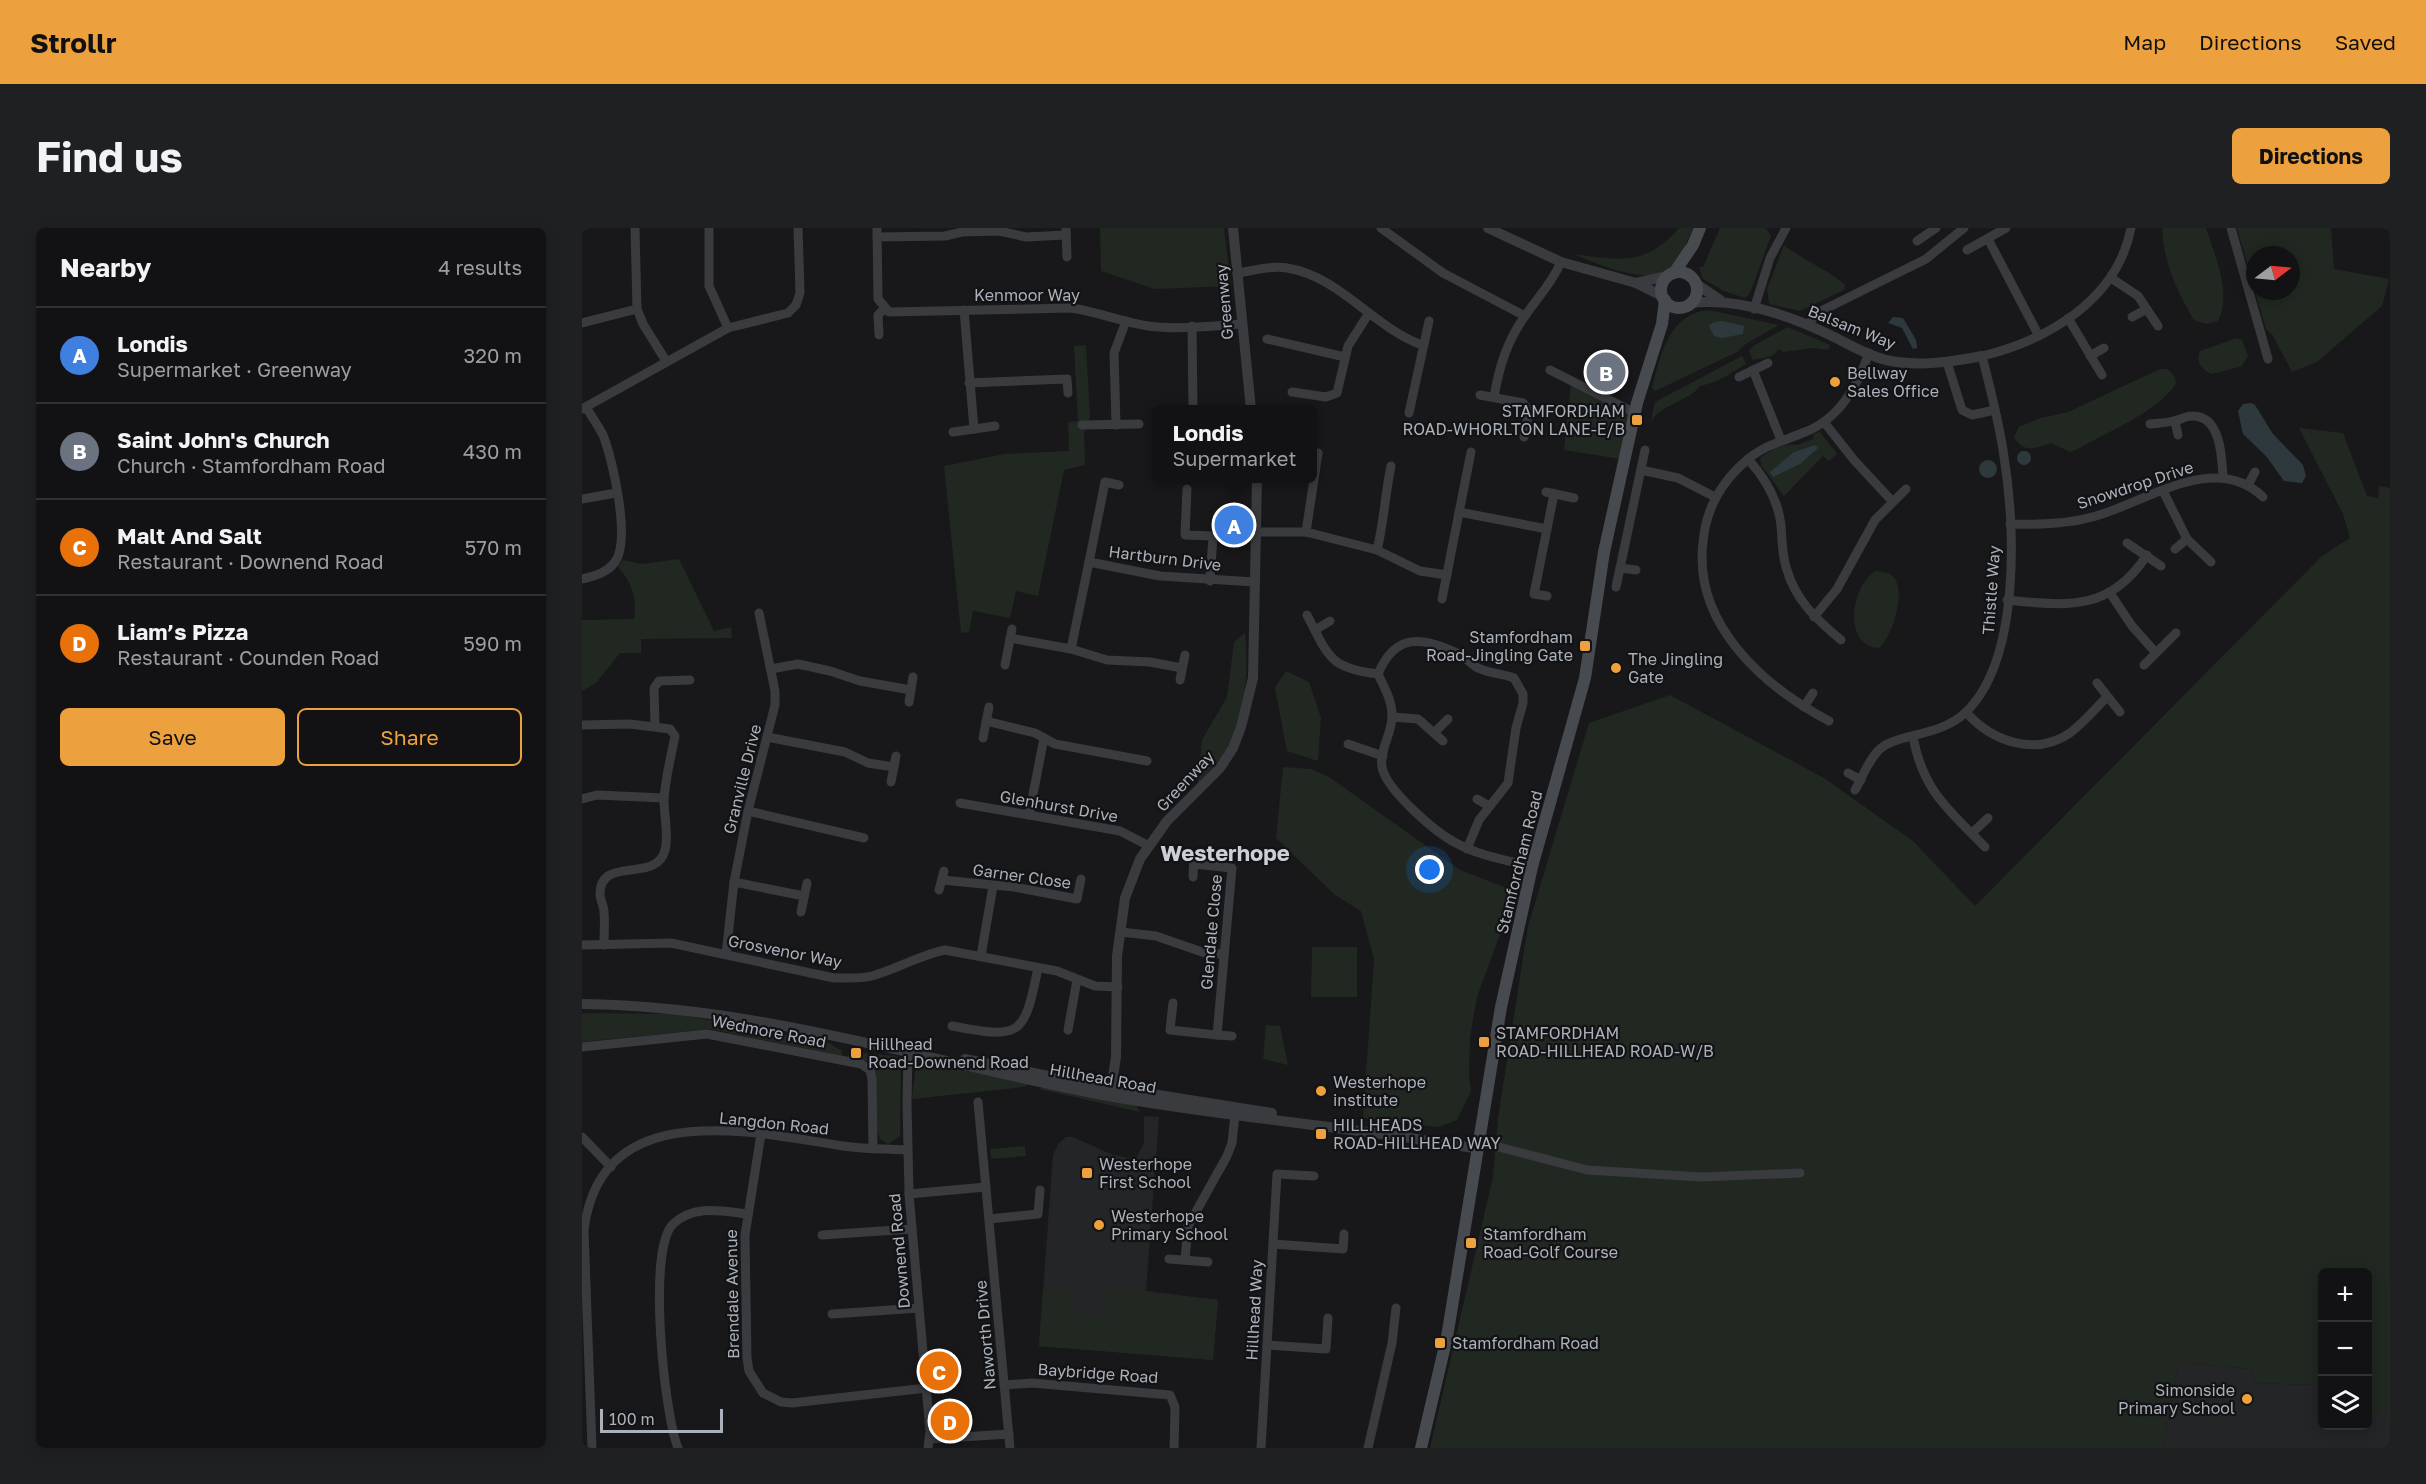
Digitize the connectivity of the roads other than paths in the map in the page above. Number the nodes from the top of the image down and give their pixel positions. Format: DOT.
graph roads {
  1 [pos="635,228"];
  2 [pos="709,228"];
  3 [pos="798,228"];
  4 [pos="1233,228"];
  5 [pos="1381,228"];
  6 [pos="1488,228"];
  7 [pos="1700,228"];
  8 [pos="1786,228"];
  9 [pos="1936,228"];
  10 [pos="1964,228"];
  11 [pos="2006,228"];
  12 [pos="2131,228"];
  13 [pos="2231,228"];
  14 [pos="877,232"];
  15 [pos="1066,232"];
  16 [pos="1988,239"];
  17 [pos="1917,241"];
  18 [pos="1693,245"];
  19 [pos="1967,250"];
  20 [pos="1067,257"];
  21 [pos="1561,262"];
  22 [pos="1237,273"];
  23 [pos="1670,274"];
  24 [pos="2111,278"];
  25 [pos="1694,281"];
  26 [pos="1636,283"];
  27 [pos="1664,298"];
  28 [pos="1720,300"];
  29 [pos="1686,305"];
  30 [pos="637,309"];
  31 [pos="884,309"];
  32 [pos="1754,309"];
  33 [pos="2147,309"];
  34 [pos="964,310"];
  35 [pos="1369,313"];
  36 [pos="1525,316"];
  37 [pos="2132,317"];
  38 [pos="2068,318"];
  39 [pos="1126,321"];
  40 [pos="1429,321"];
  41 [pos="582,323"];
  42 [pos="1241,324"];
  43 [pos="1662,324"];
  44 [pos="1808,325"];
  45 [pos="1192,326"];
  46 [pos="2158,326"];
  47 [pos="728,328"];
  48 [pos="879,335"];
  49 [pos="2039,336"];
  50 [pos="1267,339"];
  51 [pos="1422,345"];
  52 [pos="2104,348"];
  53 [pos="1869,353"];
  54 [pos="1982,356"];
  55 [pos="2090,356"];
  56 [pos="1345,357"];
  57 [pos="2268,359"];
  58 [pos="666,361"];
  59 [pos="1947,362"];
  60 [pos="1768,363"];
  61 [pos="1550,370"];
  62 [pos="1753,370"];
  63 [pos="2102,375"];
  64 [pos="1738,376"];
  65 [pos="969,383"];
  66 [pos="1292,392"];
  67 [pos="1068,393"];
  68 [pos="1480,395"];
  69 [pos="1494,397"];
  70 [pos="1193,405"];
  71 [pos="1250,405"];
  72 [pos="584,408"];
  73 [pos="1995,410"];
  74 [pos="1409,413"];
  75 [pos="1635,413"];
  76 [pos="2175,421"];
  77 [pos="1824,422"];
  78 [pos="1139,424"];
  79 [pos="2150,424"];
  80 [pos="1082,425"];
  81 [pos="1116,425"];
  82 [pos="995,426"];
  83 [pos="974,429"];
  84 [pos="953,432"];
  85 [pos="2178,435"];
  86 [pos="1524,437"];
  87 [pos="1781,440"];
  88 [pos="1645,450"];
  89 [pos="1471,452"];
  90 [pos="1318,453"];
  91 [pos="1748,459"];
  92 [pos="1317,460"];
  93 [pos="1390,466"];
  94 [pos="1641,470"];
  95 [pos="2255,472"];
  96 [pos="2223,478"];
  97 [pos="1257,483"];
  98 [pos="1313,483"];
  99 [pos="1119,485"];
  100 [pos="2248,485"];
  101 [pos="1187,489"];
  102 [pos="1906,489"];
  103 [pos="2163,490"];
  104 [pos="616,493"];
  105 [pos="1715,497"];
  106 [pos="2263,497"];
  107 [pos="1574,498"];
  108 [pos="582,499"];
  109 [pos="1892,501"];
  110 [pos="1459,512"];
  111 [pos="2010,524"];
  112 [pos="1547,529"];
  113 [pos="1257,532"];
  114 [pos="1306,532"];
  115 [pos="2187,539"];
  116 [pos="2127,543"];
  117 [pos="2175,549"];
  118 [pos="1377,550"];
  119 [pos="2146,555"];
  120 [pos="1089,562"];
  121 [pos="2211,562"];
  122 [pos="2160,566"];
  123 [pos="1620,568"];
  124 [pos="1636,570"];
  125 [pos="1447,575"];
  126 [pos="582,579"];
  127 [pos="1210,581"];
  128 [pos="1255,582"];
  129 [pos="1616,587"];
  130 [pos="2110,593"];
  131 [pos="1547,596"];
  132 [pos="1442,598"];
  133 [pos="2007,600"];
  134 [pos="759,613"];
  135 [pos="1307,615"];
  136 [pos="1814,617"];
  137 [pos="1330,621"];
  138 [pos="1315,630"];
  139 [pos="2176,633"];
  140 [pos="1841,640"];
  141 [pos="1071,649"];
  142 [pos="2156,652"];
  143 [pos="1185,655"];
  144 [pos="1005,665"];
  145 [pos="2144,665"];
  146 [pos="1182,668"];
  147 [pos="771,669"];
  148 [pos="1378,674"];
  149 [pos="913,677"];
  150 [pos="690,680"];
  151 [pos="1180,680"];
  152 [pos="2097,682"];
  153 [pos="911,690"];
  154 [pos="1813,693"];
  155 [pos="2107,697"];
  156 [pos="909,702"];
  157 [pos="989,707"];
  158 [pos="1804,707"];
  159 [pos="1966,712"];
  160 [pos="2120,712"];
  161 [pos="1392,717"];
  162 [pos="1448,719"];
  163 [pos="986,721"];
  164 [pos="1829,721"];
  165 [pos="582,725"];
  166 [pos="655,726"];
  167 [pos="1434,733"];
  168 [pos="767,736"];
  169 [pos="1913,737"];
  170 [pos="982,738"];
  171 [pos="1044,738"];
  172 [pos="1443,741"];
  173 [pos="1348,744"];
  174 [pos="896,756"];
  175 [pos="1383,756"];
  176 [pos="1148,760"];
  177 [pos="894,768"];
  178 [pos="1848,773"];
  179 [pos="1861,780"];
  180 [pos="891,782"];
  181 [pos="1855,790"];
  182 [pos="664,798"];
  183 [pos="582,799"];
  184 [pos="1477,799"];
  185 [pos="960,803"];
  186 [pos="1489,806"];
  187 [pos="748,811"];
  188 [pos="1029,815"];
  189 [pos="1988,818"];
  190 [pos="1972,833"];
  191 [pos="864,838"];
  192 [pos="1149,846"];
  193 [pos="1985,847"];
  194 [pos="1467,849"];
  195 [pos="1194,854"];
  196 [pos="1194,864"];
  197 [pos="1532,867"];
  198 [pos="1193,877"];
  199 [pos="1081,879"];
  200 [pos="942,880"];
  201 [pos="734,882"];
  202 [pos="807,883"];
  203 [pos="993,886"];
  204 [pos="804,896"];
  205 [pos="801,912"];
  206 [pos="1120,932"];
  207 [pos="582,945"];
  208 [pos="604,945"];
  209 [pos="726,954"];
  210 [pos="1224,954"];
  211 [pos="981,956"];
  212 [pos="1038,968"];
  213 [pos="1077,980"];
  214 [pos="1118,987"];
  215 [pos="1173,1003"];
  216 [pos="582,1004"];
  217 [pos="952,1026"];
  218 [pos="1068,1030"];
  219 [pos="1217,1035"];
  220 [pos="1232,1036"];
  221 [pos="582,1047"];
  222 [pos="908,1052"];
  223 [pos="1110,1092"];
  224 [pos="978,1102"];
  225 [pos="1236,1109"];
  226 [pos="761,1134"];
  227 [pos="582,1137"];
  228 [pos="1480,1145"];
  229 [pos="873,1149"];
  230 [pos="907,1150"];
  231 [pos="611,1167"];
  232 [pos="1800,1173"];
  233 [pos="1314,1176"];
  234 [pos="986,1187"];
  235 [pos="1040,1190"];
  236 [pos="909,1194"];
  237 [pos="747,1214"];
  238 [pos="989,1219"];
  239 [pos="912,1229"];
  240 [pos="1344,1234"];
  241 [pos="822,1235"];
  242 [pos="1273,1244"];
  243 [pos="1169,1259"];
  244 [pos="1185,1260"];
  245 [pos="1208,1262"];
  246 [pos="919,1308"];
  247 [pos="1396,1308"];
  248 [pos="832,1314"];
  249 [pos="1328,1317"];
  250 [pos="1267,1345"];
  251 [pos="1005,1385"];
  252 [pos="585,1388"];
  253 [pos="927,1388"];
  254 [pos="1009,1434"];
  255 [pos="929,1444"];
  256 [pos="592,1448"];
  257 [pos="678,1448"];
  258 [pos="1010,1448"];
  259 [pos="1174,1448"];
  260 [pos="1261,1448"];
  261 [pos="1368,1448"];
  262 [pos="1421,1448"];
  1 -- 30 [label="street"];
  2 -- 47 [label="street"];
  3 -- 47 [label="street"];
  4 -- 22 [label="street, Greenway"];
  5 -- 36 [label="street"];
  6 -- 21 [label="street"];
  7 -- 18 [label="main road"];
  8 -- 32 [label="street"];
  9 -- 17 [label="street"];
  10 -- 44 [label="street"];
  11 -- 16 [label="street"];
  12 -- 24 [label="street, Balsam Way"];
  13 -- 57 [label="street"];
  14 -- 15 [label="street"];
  14 -- 31 [label="street"];
  15 -- 20 [label="street"];
  16 -- 19 [label="street"];
  16 -- 49 [label="street"];
  18 -- 23 [label="main road"];
  18 -- 25 [label="main road"];
  21 -- 26 [label="street"];
  21 -- 36 [label="street"];
  22 -- 35 [label="street"];
  22 -- 42 [label="street, Greenway"];
  23 -- 25 [label="main road"];
  23 -- 26 [label="street"];
  23 -- 27 [label="main road"];
  24 -- 33 [label="street"];
  24 -- 38 [label="street, Balsam Way"];
  25 -- 28 [label="street, Balsam Way"];
  25 -- 29 [label="main road"];
  26 -- 27 [label="street"];
  27 -- 29 [label="main road"];
  27 -- 43 [label="main road, Stamfordham Road"];
  28 -- 29 [label="street, Balsam Way"];
  28 -- 32 [label="street, Balsam Way"];
  29 -- 43 [label="main road"];
  30 -- 41 [label="street"];
  30 -- 58 [label="street"];
  31 -- 34 [label="street, Kenmoor Way"];
  31 -- 48 [label="street"];
  32 -- 44 [label="street, Balsam Way"];
  33 -- 37 [label="street"];
  33 -- 46 [label="street"];
  34 -- 39 [label="street, Kenmoor Way"];
  34 -- 65 [label="street"];
  35 -- 51 [label="street"];
  35 -- 56 [label="street"];
  36 -- 69 [label="street"];
  38 -- 49 [label="street, Balsam Way"];
  38 -- 55 [label="street"];
  39 -- 45 [label="street, Kenmoor Way"];
  39 -- 81 [label="street"];
  40 -- 51 [label="street"];
  42 -- 45 [label="street, Kenmoor Way"];
  42 -- 71 [label="street, Greenway"];
  43 -- 75 [label="main road, Stamfordham Road"];
  44 -- 53 [label="street, Balsam Way"];
  45 -- 70 [label="street"];
  47 -- 58 [label="street"];
  49 -- 54 [label="street, Balsam Way"];
  50 -- 56 [label="street"];
  51 -- 74 [label="street"];
  52 -- 55 [label="street"];
  53 -- 59 [label="street, Balsam Way"];
  53 -- 77 [label="street"];
  54 -- 59 [label="street, Balsam Way"];
  54 -- 73 [label="street, Thistle Way"];
  55 -- 63 [label="street"];
  56 -- 66 [label="street"];
  58 -- 72 [label="street"];
  59 -- 73 [label="street"];
  60 -- 62 [label="street"];
  61 -- 75 [label="street"];
  62 -- 64 [label="street"];
  62 -- 87 [label="street"];
  65 -- 67 [label="street"];
  65 -- 83 [label="street"];
  68 -- 69 [label="street"];
  69 -- 86 [label="street"];
  72 -- 104 [label="street"];
  73 -- 111 [label="street, Thistle Way"];
  75 -- 197 [label="main road, Stamfordham Road"];
  76 -- 79 [label="street"];
  76 -- 85 [label="street"];
  76 -- 96 [label="street"];
  77 -- 87 [label="street"];
  77 -- 109 [label="street"];
  78 -- 81 [label="street"];
  80 -- 81 [label="street"];
  82 -- 83 [label="street"];
  83 -- 84 [label="street"];
  87 -- 91 [label="street"];
  88 -- 94 [label="street"];
  89 -- 110 [label="street"];
  90 -- 92 [label="street"];
  91 -- 105 [label="street"];
  91 -- 136 [label="street"];
  93 -- 118 [label="street"];
  94 -- 105 [label="street"];
  94 -- 123 [label="street"];
  95 -- 100 [label="street"];
  96 -- 100 [label="street, Snowdrop Drive"];
  96 -- 103 [label="street, Snowdrop Drive"];
  97 -- 113 [label="street, Greenway"];
  98 -- 114 [label="street"];
  99 -- 120 [label="street"];
  100 -- 106 [label="street, Snowdrop Drive"];
  101 -- 127 [label="street"];
  102 -- 109 [label="street"];
  103 -- 111 [label="street, Snowdrop Drive"];
  103 -- 115 [label="street"];
  104 -- 108 [label="street"];
  104 -- 126 [label="street"];
  105 -- 158 [label="street"];
  107 -- 112 [label="street"];
  109 -- 136 [label="street"];
  110 -- 112 [label="street"];
  110 -- 125 [label="street"];
  111 -- 133 [label="street, Thistle Way"];
  112 -- 131 [label="street"];
  113 -- 114 [label="street"];
  113 -- 128 [label="street, Greenway"];
  114 -- 118 [label="street"];
  115 -- 117 [label="street"];
  115 -- 121 [label="street"];
  116 -- 119 [label="street"];
  118 -- 125 [label="street"];
  119 -- 122 [label="street"];
  119 -- 130 [label="street"];
  120 -- 127 [label="street, Hartburn Drive"];
  120 -- 141 [label="street, Hartburn Drive"];
  123 -- 124 [label="street"];
  123 -- 129 [label="street"];
  125 -- 132 [label="street"];
  127 -- 128 [label="street, Hartburn Drive"];
  128 -- 192 [label="street, Greenway"];
  130 -- 133 [label="street"];
  130 -- 142 [label="street"];
  133 -- 159 [label="street, Thistle Way"];
  134 -- 147 [label="street, Granville Drive"];
  135 -- 138 [label="street"];
  136 -- 140 [label="street"];
  137 -- 138 [label="street"];
  138 -- 148 [label="street"];
  139 -- 142 [label="street"];
  141 -- 144 [label="street"];
  141 -- 146 [label="street"];
  142 -- 145 [label="street"];
  143 -- 146 [label="street"];
  146 -- 151 [label="street"];
  147 -- 153 [label="street"];
  147 -- 168 [label="street, Granville Drive"];
  148 -- 161 [label="street"];
  148 -- 186 [label="street"];
  149 -- 153 [label="street"];
  150 -- 166 [label="street"];
  152 -- 155 [label="street"];
  153 -- 156 [label="street"];
  154 -- 158 [label="street"];
  155 -- 159 [label="street"];
  155 -- 160 [label="street"];
  157 -- 163 [label="street"];
  158 -- 164 [label="street"];
  159 -- 169 [label="street, Thistle Way"];
  161 -- 167 [label="street"];
  161 -- 175 [label="street"];
  162 -- 167 [label="street"];
  163 -- 170 [label="street"];
  163 -- 171 [label="street"];
  165 -- 166 [label="street"];
  166 -- 182 [label="street"];
  167 -- 172 [label="street"];
  168 -- 177 [label="street"];
  168 -- 187 [label="street, Granville Drive"];
  169 -- 179 [label="street, Thistle Way"];
  169 -- 190 [label="street"];
  171 -- 176 [label="street"];
  171 -- 188 [label="street"];
  173 -- 175 [label="street"];
  174 -- 177 [label="street"];
  175 -- 194 [label="street"];
  177 -- 180 [label="street"];
  178 -- 179 [label="street"];
  179 -- 181 [label="street, Thistle Way"];
  182 -- 183 [label="street"];
  182 -- 208 [label="street"];
  184 -- 186 [label="street"];
  185 -- 188 [label="street, Glenhurst Drive"];
  186 -- 194 [label="street"];
  187 -- 191 [label="street"];
  187 -- 201 [label="street, Granville Drive"];
  188 -- 192 [label="street, Glenhurst Drive"];
  189 -- 190 [label="street"];
  190 -- 193 [label="street"];
  192 -- 206 [label="street, Greenway"];
  194 -- 197 [label="street"];
  195 -- 196 [label="street, Glendale Close"];
  196 -- 198 [label="street, Glendale Close"];
  196 -- 210 [label="street, Glendale Close"];
  197 -- 228 [label="main road, Stamfordham Road"];
  199 -- 203 [label="street, Garner Close"];
  200 -- 203 [label="street, Garner Close"];
  201 -- 204 [label="street"];
  201 -- 209 [label="street, Granville Drive"];
  202 -- 204 [label="street"];
  203 -- 211 [label="street"];
  204 -- 205 [label="street"];
  206 -- 210 [label="street"];
  206 -- 214 [label="street, Greenway"];
  207 -- 208 [label="street, Grosvenor Way"];
  208 -- 209 [label="street, Grosvenor Way"];
  209 -- 211 [label="street, Grosvenor Way"];
  210 -- 219 [label="street, Glendale Close"];
  211 -- 212 [label="street, Grosvenor Way"];
  212 -- 213 [label="street, Grosvenor Way"];
  212 -- 217 [label="street"];
  213 -- 214 [label="street, Grosvenor Way"];
  213 -- 218 [label="street"];
  214 -- 223 [label="street, Greenway"];
  215 -- 219 [label="street"];
  216 -- 222 [label="street, Hillhead Road"];
  219 -- 220 [label="street"];
  221 -- 229 [label="street, Wedmore Road"];
  222 -- 223 [label="street, Hillhead Road"];
  222 -- 230 [label="street, Downend Road"];
  223 -- 225 [label="street"];
  223 -- 225 [label="street, Hillhead Road"];
  224 -- 234 [label="street, Naworth Drive"];
  225 -- 228 [label="street, Hillhead Road"];
  225 -- 244 [label="street"];
  226 -- 229 [label="street, Langdon Road"];
  226 -- 231 [label="street, Langdon Road"];
  226 -- 237 [label="street, Brendale Avenue"];
  227 -- 231 [label="street"];
  228 -- 232 [label="street"];
  228 -- 262 [label="main road, Stamfordham Road"];
  229 -- 230 [label="street, Langdon Road"];
  230 -- 236 [label="street, Downend Road"];
  231 -- 252 [label="street, Langdon Road"];
  233 -- 242 [label="street, Hillhead Way"];
  234 -- 236 [label="street"];
  234 -- 238 [label="street, Naworth Drive"];
  235 -- 238 [label="street"];
  236 -- 239 [label="street, Downend Road"];
  237 -- 253 [label="street, Brendale Avenue"];
  237 -- 257 [label="street"];
  238 -- 251 [label="street, Naworth Drive"];
  239 -- 241 [label="street"];
  239 -- 246 [label="street, Downend Road"];
  240 -- 242 [label="street"];
  242 -- 250 [label="street, Hillhead Way"];
  243 -- 244 [label="street"];
  244 -- 245 [label="street"];
  246 -- 248 [label="street"];
  246 -- 253 [label="street, Downend Road"];
  247 -- 261 [label="street"];
  249 -- 250 [label="street"];
  250 -- 260 [label="street, Hillhead Way"];
  251 -- 254 [label="street, Naworth Drive"];
  251 -- 259 [label="street, Baybridge Road"];
  252 -- 256 [label="street, Langdon Road"];
  253 -- 255 [label="street, Downend Road"];
  254 -- 255 [label="street"];
  254 -- 258 [label="street, Naworth Drive"];
}
